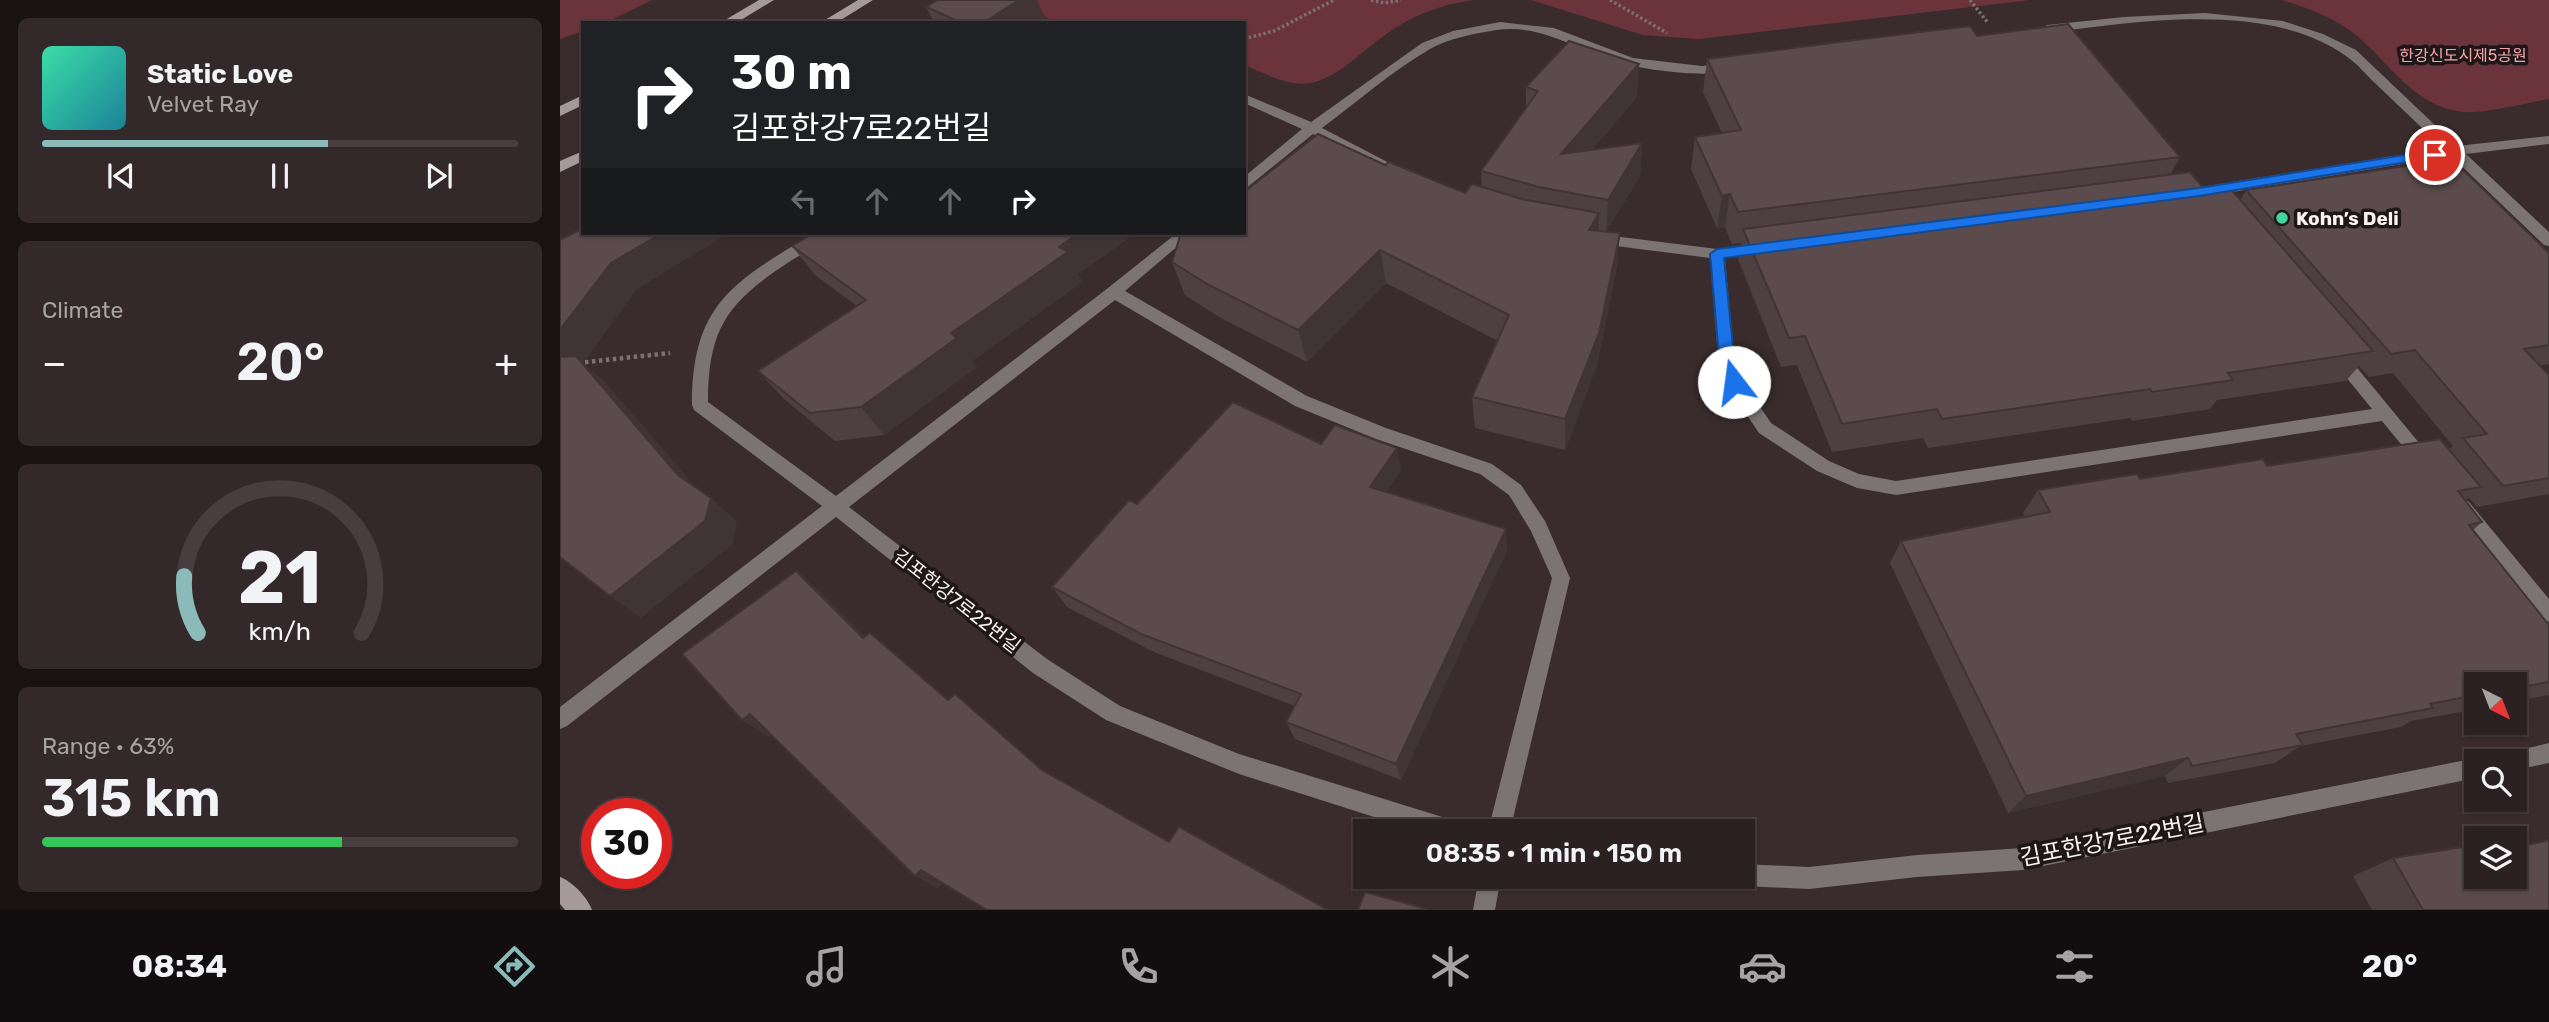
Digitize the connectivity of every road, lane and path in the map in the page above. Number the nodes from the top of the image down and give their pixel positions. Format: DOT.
graph roads {
  1 [pos="768,0"];
  2 [pos="867,0"];
  3 [pos="1334,0"];
  4 [pos="1371,0"];
  5 [pos="1401,0"];
  6 [pos="1610,0"];
  7 [pos="1970,0"];
  8 [pos="730,21"];
  9 [pos="830,21"];
  10 [pos="1988,23"];
  11 [pos="2034,31"];
  12 [pos="1246,38"];
  13 [pos="1676,38"];
  14 [pos="1737,67"];
  15 [pos="1246,99"];
  16 [pos="581,100"];
  17 [pos="560,111"];
  18 [pos="1312,128"];
  19 [pos="2549,139"];
  20 [pos="2455,151"];
  21 [pos="581,156"];
  22 [pos="560,167"];
  23 [pos="1410,179"];
  24 [pos="1246,183"];
  25 [pos="2203,197"];
  26 [pos="1576,234"];
  27 [pos="822,235"];
  28 [pos="1184,235"];
  29 [pos="2549,241"];
  30 [pos="1778,247"];
  31 [pos="1717,254"];
  32 [pos="1114,292"];
  33 [pos="2324,340"];
  34 [pos="704,348"];
  35 [pos="574,364"];
  36 [pos="2387,414"];
  37 [pos="835,506"];
  38 [pos="2549,613"];
  39 [pos="560,719"];
  40 [pos="2549,753"];
  41 [pos="2527,758"];
  42 [pos="2464,770"];
  43 [pos="1413,819"];
  44 [pos="1502,819"];
  45 [pos="1755,876"];
  46 [pos="560,888"];
  47 [pos="1488,889"];
  48 [pos="581,910"];
  49 [pos="1484,910"];
  1 -- 8 [label="street"];
  2 -- 9 [label="street"];
  3 -- 12 [label="path"];
  4 -- 5 [label="path"];
  6 -- 13 [label="path"];
  7 -- 10 [label="path"];
  11 -- 20 [label="street"];
  14 -- 18 [label="street"];
  15 -- 18 [label="street"];
  16 -- 17 [label="street"];
  18 -- 23 [label="street"];
  18 -- 24 [label="street"];
  19 -- 20 [label="street"];
  20 -- 25 [label="street"];
  20 -- 29 [label="street"];
  21 -- 22 [label="street"];
  26 -- 31 [label="street"];
  27 -- 34 [label="street, 김포한강7로22번길"];
  28 -- 32 [label="street"];
  30 -- 31 [label="street"];
  31 -- 36 [label="street"];
  32 -- 37 [label="street"];
  32 -- 44 [label="street"];
  33 -- 36 [label="street"];
  34 -- 35 [label="path"];
  34 -- 37 [label="street, 김포한강7로22번길"];
  36 -- 38 [label="street"];
  37 -- 39 [label="street"];
  37 -- 43 [label="street, 김포한강7로22번길"];
  40 -- 41 [label="street"];
  42 -- 45 [label="street, 김포한강7로22번길"];
  46 -- 48 [label="street"];
  47 -- 49 [label="street"];
}
